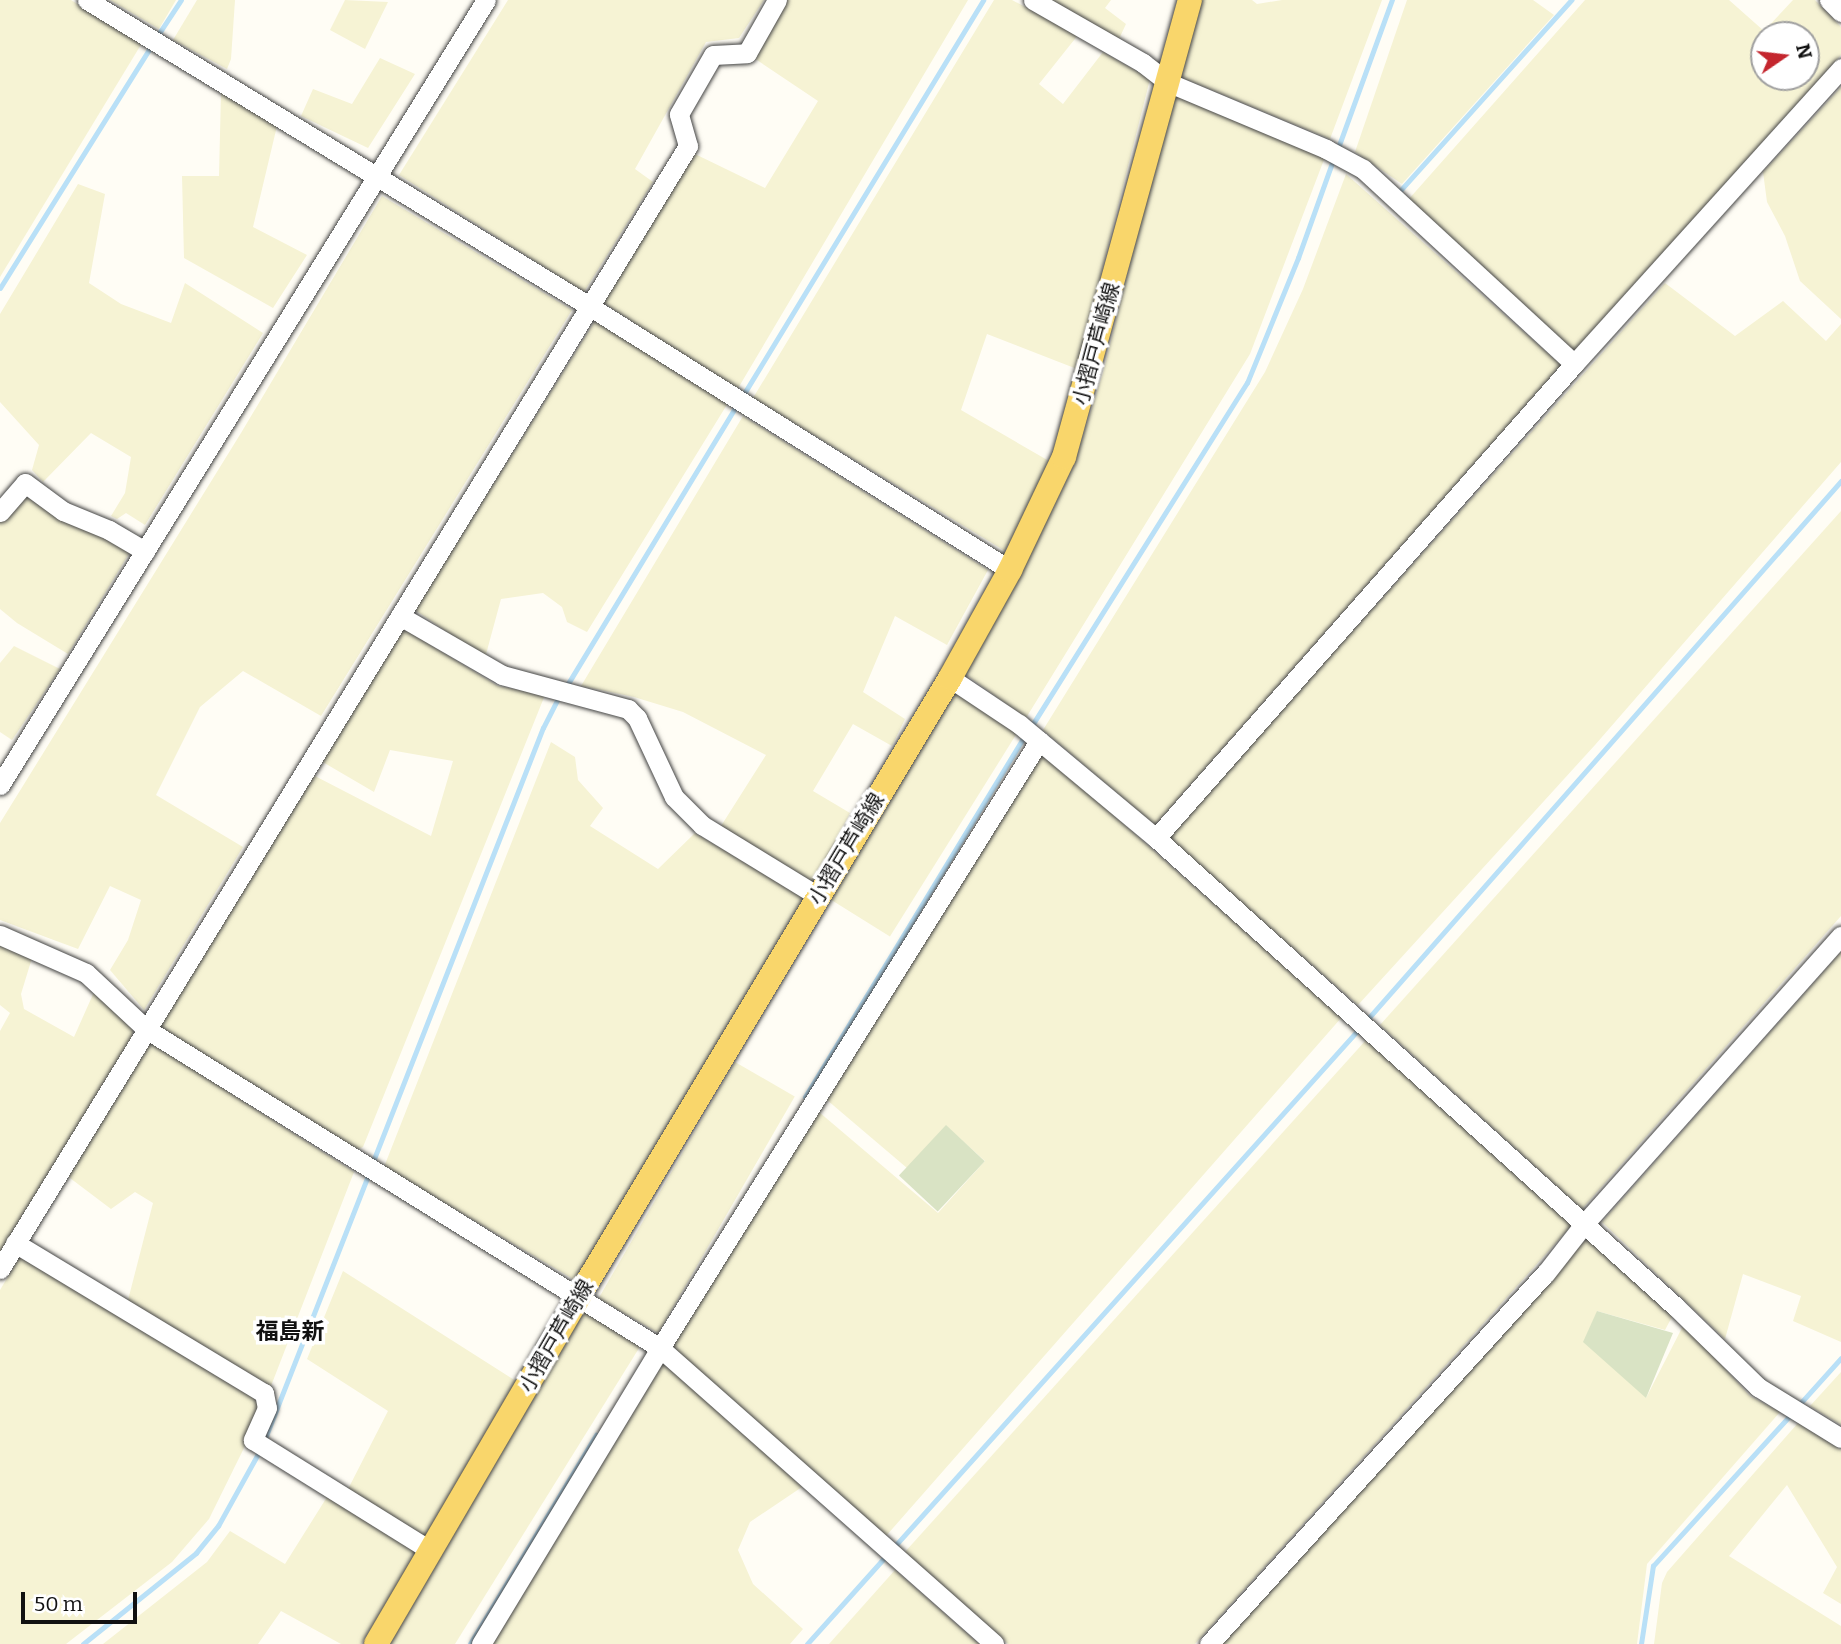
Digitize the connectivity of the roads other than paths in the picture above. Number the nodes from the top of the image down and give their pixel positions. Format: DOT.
graph roads {
  1 [pos="87,0"];
  2 [pos="486,0"];
  3 [pos="777,0"];
  4 [pos="1033,0"];
  5 [pos="1190,0"];
  6 [pos="1829,0"];
  7 [pos="1841,12"];
  8 [pos="1841,68"];
  9 [pos="1167,82"];
  10 [pos="377,175"];
  11 [pos="589,306"];
  12 [pos="1574,364"];
  13 [pos="0,512"];
  14 [pos="145,551"];
  15 [pos="1010,570"];
  16 [pos="400,615"];
  17 [pos="950,678"];
  18 [pos="1039,741"];
  19 [pos="0,785"];
  20 [pos="1156,838"];
  21 [pos="818,896"];
  22 [pos="0,935"];
  23 [pos="1841,936"];
  24 [pos="146,1029"];
  25 [pos="1584,1224"];
  26 [pos="15,1243"];
  27 [pos="0,1269"];
  28 [pos="579,1296"];
  29 [pos="660,1348"];
  30 [pos="1841,1438"];
  31 [pos="430,1551"];
  32 [pos="376,1644"];
  33 [pos="481,1644"];
  34 [pos="994,1644"];
  35 [pos="1209,1644"];
  1 -- 10 [label="street"];
  2 -- 10 [label="street"];
  3 -- 11 [label="street"];
  4 -- 9 [label="street"];
  5 -- 9 [label="main road, 小摺戸芦崎線"];
  6 -- 7 [label="street"];
  8 -- 12 [label="street"];
  9 -- 12 [label="street"];
  9 -- 15 [label="main road, 小摺戸芦崎線"];
  10 -- 11 [label="street"];
  10 -- 14 [label="street"];
  11 -- 15 [label="street"];
  11 -- 16 [label="street"];
  12 -- 20 [label="street"];
  13 -- 14 [label="street"];
  14 -- 19 [label="street"];
  15 -- 17 [label="main road, 小摺戸芦崎線"];
  16 -- 21 [label="street"];
  16 -- 24 [label="street"];
  17 -- 18 [label="street"];
  17 -- 21 [label="main road, 小摺戸芦崎線"];
  18 -- 20 [label="street"];
  18 -- 29 [label="street"];
  20 -- 25 [label="street"];
  21 -- 28 [label="main road, 小摺戸芦崎線"];
  22 -- 24 [label="street"];
  23 -- 25 [label="street"];
  24 -- 26 [label="street"];
  24 -- 28 [label="street"];
  25 -- 30 [label="street"];
  25 -- 35 [label="street"];
  26 -- 27 [label="street"];
  26 -- 31 [label="street"];
  28 -- 29 [label="street"];
  28 -- 31 [label="main road, 小摺戸芦崎線"];
  29 -- 33 [label="street"];
  29 -- 34 [label="street"];
  31 -- 32 [label="main road, 小摺戸芦崎線"];
}
